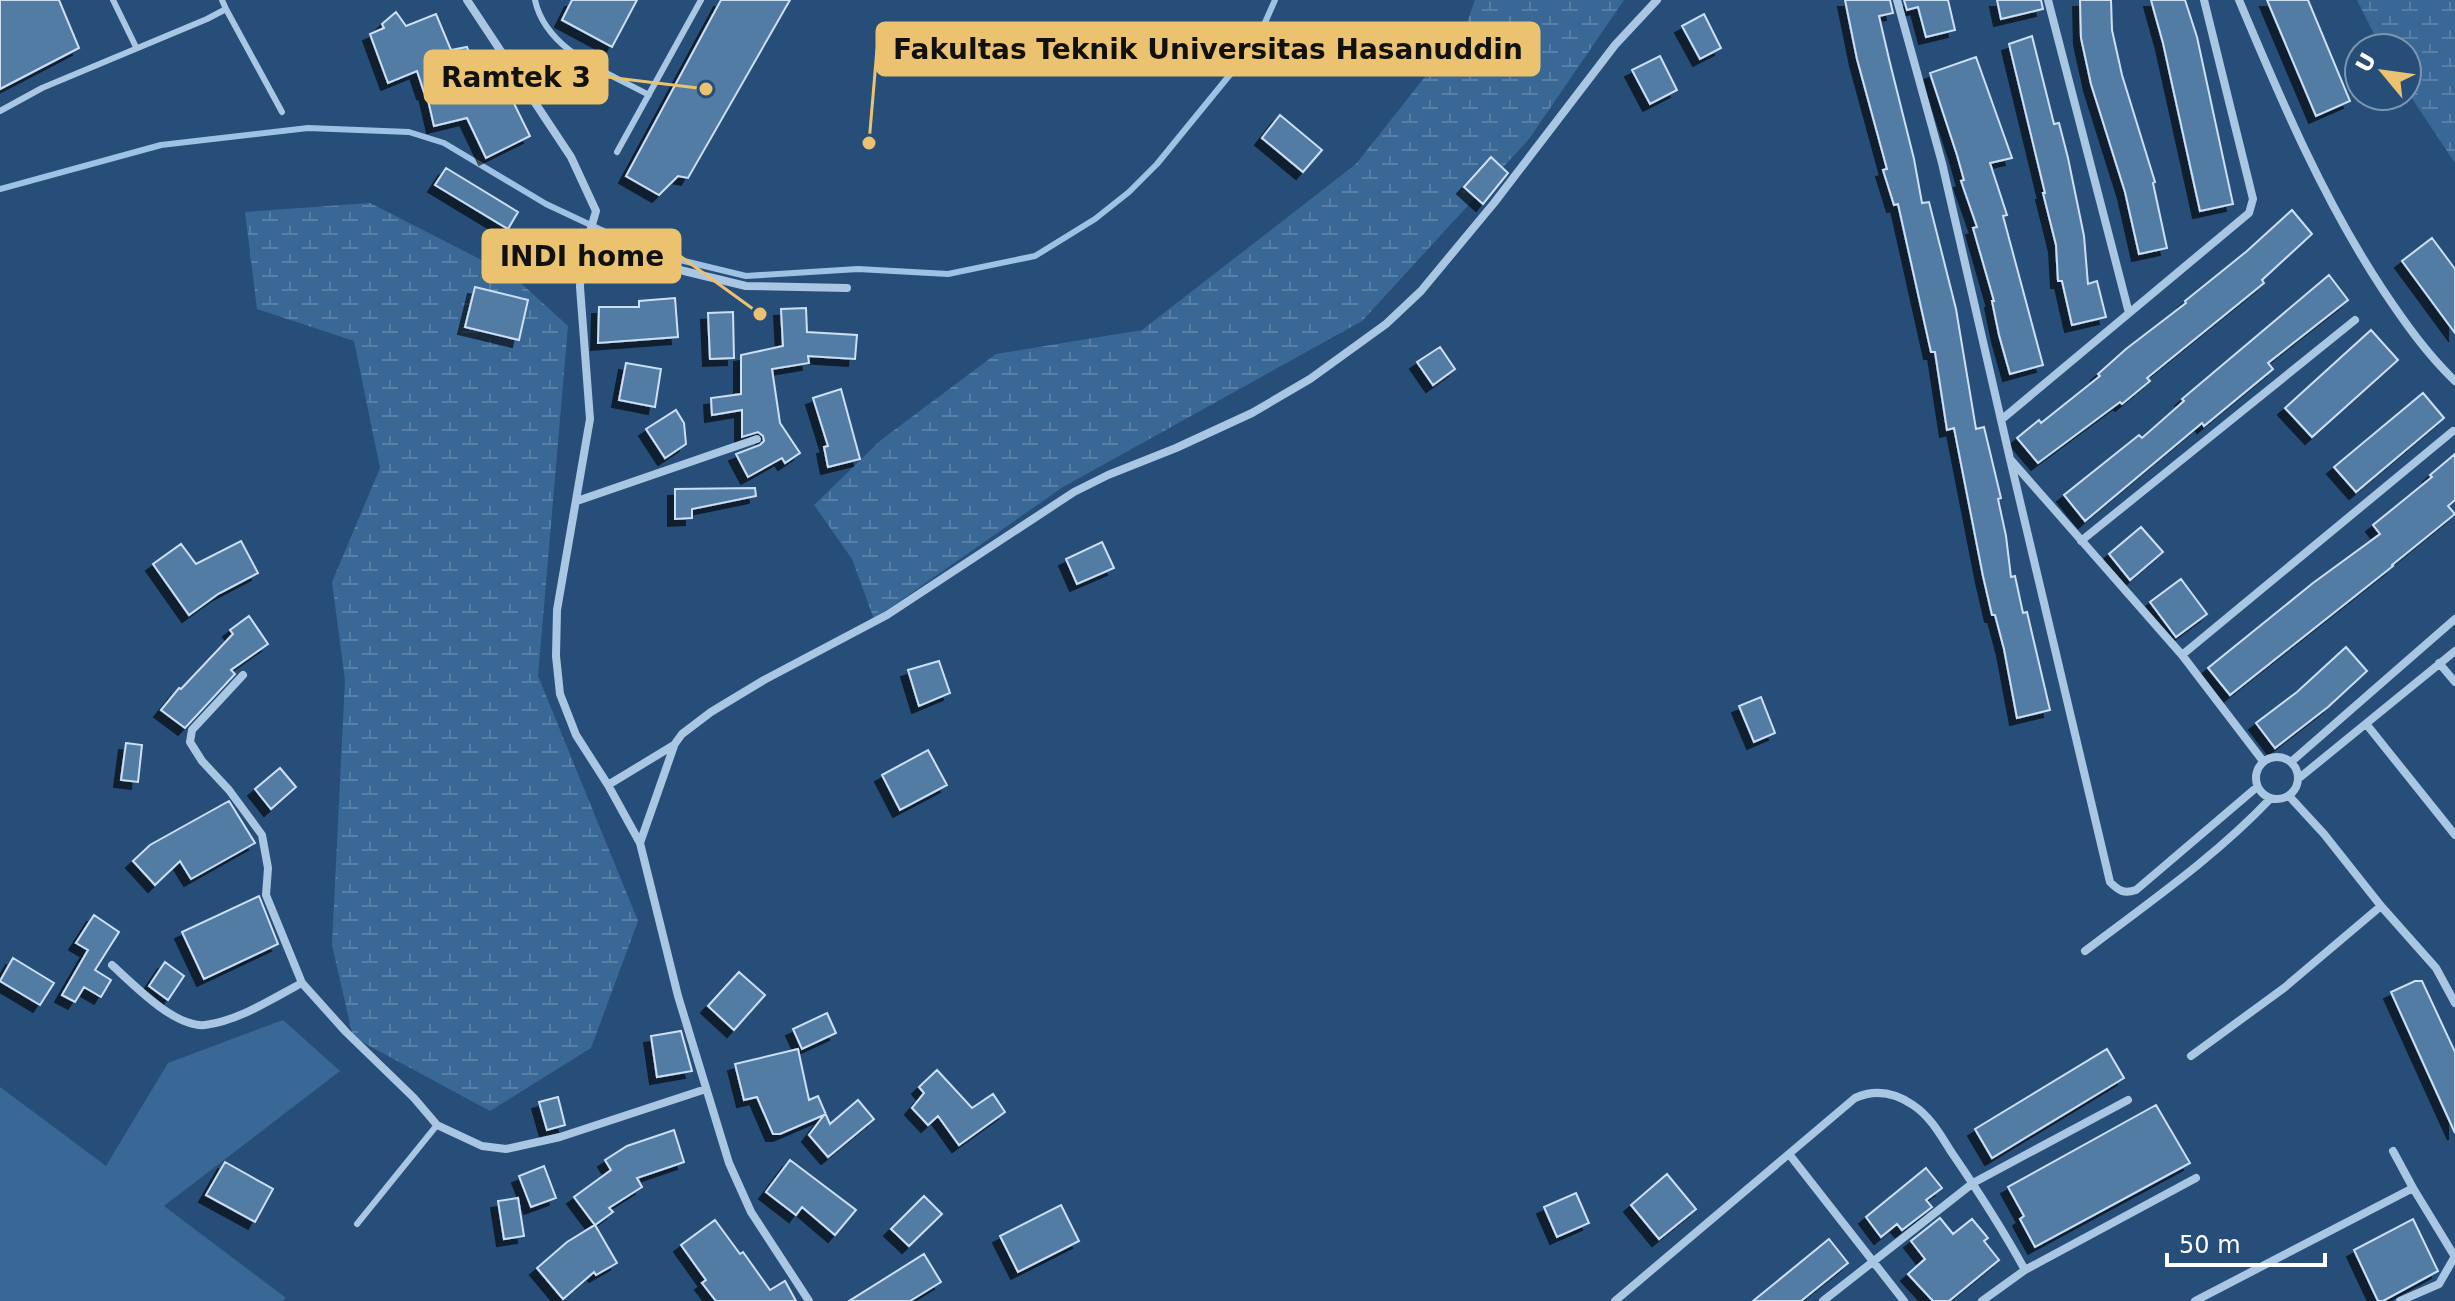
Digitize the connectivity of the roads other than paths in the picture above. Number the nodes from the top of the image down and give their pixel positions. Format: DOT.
graph roads {
  1 [pos="113,0"];
  2 [pos="222,0"];
  3 [pos="467,0"];
  4 [pos="535,0"];
  5 [pos="701,0"];
  6 [pos="1657,0"];
  7 [pos="1897,0"];
  8 [pos="2048,0"];
  9 [pos="2204,0"];
  10 [pos="2239,0"];
  11 [pos="226,9"];
  12 [pos="136,47"];
  13 [pos="649,95"];
  14 [pos="0,111"];
  15 [pos="282,112"];
  16 [pos="617,152"];
  17 [pos="584,247"];
  18 [pos="847,288"];
  19 [pos="2129,313"];
  20 [pos="2355,320"];
  21 [pos="2455,381"];
  22 [pos="2001,420"];
  23 [pos="2453,431"];
  24 [pos="757,439"];
  25 [pos="2010,459"];
  26 [pos="577,501"];
  27 [pos="2081,541"];
  28 [pos="2455,619"];
  29 [pos="2455,651"];
  30 [pos="2182,655"];
  31 [pos="2439,663"];
  32 [pos="243,675"];
  33 [pos="2455,682"];
  34 [pos="2367,725"];
  35 [pos="674,745"];
  36 [pos="2263,761"];
  37 [pos="2291,762"];
  38 [pos="2298,779"];
  39 [pos="608,785"];
  40 [pos="2257,787"];
  41 [pos="2289,796"];
  42 [pos="2270,799"];
  43 [pos="2455,835"];
  44 [pos="640,843"];
  45 [pos="2381,906"];
  46 [pos="2085,951"];
  47 [pos="112,965"];
  48 [pos="302,983"];
  49 [pos="2455,1003"];
  50 [pos="2191,1056"];
  51 [pos="706,1089"];
  52 [pos="2128,1100"];
  53 [pos="437,1125"];
  54 [pos="2393,1151"];
  55 [pos="1789,1154"];
  56 [pos="2196,1178"];
  57 [pos="1973,1183"];
  58 [pos="2413,1188"];
  59 [pos="357,1224"];
  60 [pos="2454,1258"];
  61 [pos="1873,1261"];
  62 [pos="2025,1270"];
  63 [pos="809,1301"];
  64 [pos="1615,1301"];
  65 [pos="1823,1301"];
  66 [pos="1904,1301"];
  67 [pos="1982,1301"];
  68 [pos="2195,1301"];
  69 [pos="2400,1301"];
  1 -- 12 [label="lane"];
  2 -- 11 [label="lane"];
  3 -- 17 [label="street"];
  4 -- 13 [label="lane"];
  5 -- 13 [label="lane"];
  6 -- 35 [label="street"];
  7 -- 22 [label="street"];
  8 -- 19 [label="street"];
  9 -- 19 [label="street"];
  10 -- 21 [label="street"];
  11 -- 12 [label="lane"];
  11 -- 15 [label="lane"];
  12 -- 14 [label="lane"];
  13 -- 16 [label="lane"];
  17 -- 18 [label="street"];
  17 -- 26 [label="street"];
  19 -- 22 [label="street"];
  20 -- 27 [label="street"];
  22 -- 25 [label="street"];
  23 -- 30 [label="street"];
  24 -- 26 [label="street"];
  25 -- 27 [label="street"];
  25 -- 40 [label="street"];
  26 -- 39 [label="street"];
  27 -- 30 [label="street"];
  28 -- 37 [label="street"];
  29 -- 31 [label="street"];
  30 -- 36 [label="street"];
  31 -- 33 [label="street"];
  31 -- 34 [label="street"];
  32 -- 48 [label="street"];
  34 -- 38 [label="street"];
  34 -- 43 [label="street"];
  35 -- 39 [label="street"];
  35 -- 44 [label="street"];
  36 -- 37 [label="street"];
  36 -- 40 [label="street"];
  37 -- 38 [label="street"];
  38 -- 41 [label="street"];
  39 -- 44 [label="street"];
  40 -- 42 [label="street"];
  41 -- 42 [label="street"];
  41 -- 45 [label="street"];
  42 -- 46 [label="street"];
  44 -- 51 [label="street"];
  45 -- 49 [label="street"];
  45 -- 50 [label="street"];
  47 -- 48 [label="street"];
  48 -- 53 [label="street"];
  51 -- 53 [label="street"];
  51 -- 63 [label="street"];
  52 -- 57 [label="street"];
  53 -- 59 [label="lane"];
  54 -- 58 [label="street"];
  55 -- 57 [label="street"];
  55 -- 61 [label="street"];
  55 -- 64 [label="street"];
  56 -- 62 [label="street"];
  57 -- 61 [label="street"];
  57 -- 62 [label="street"];
  58 -- 60 [label="street"];
  58 -- 68 [label="street"];
  60 -- 69 [label="street"];
  61 -- 65 [label="street"];
  61 -- 66 [label="street"];
  62 -- 67 [label="street"];
}
